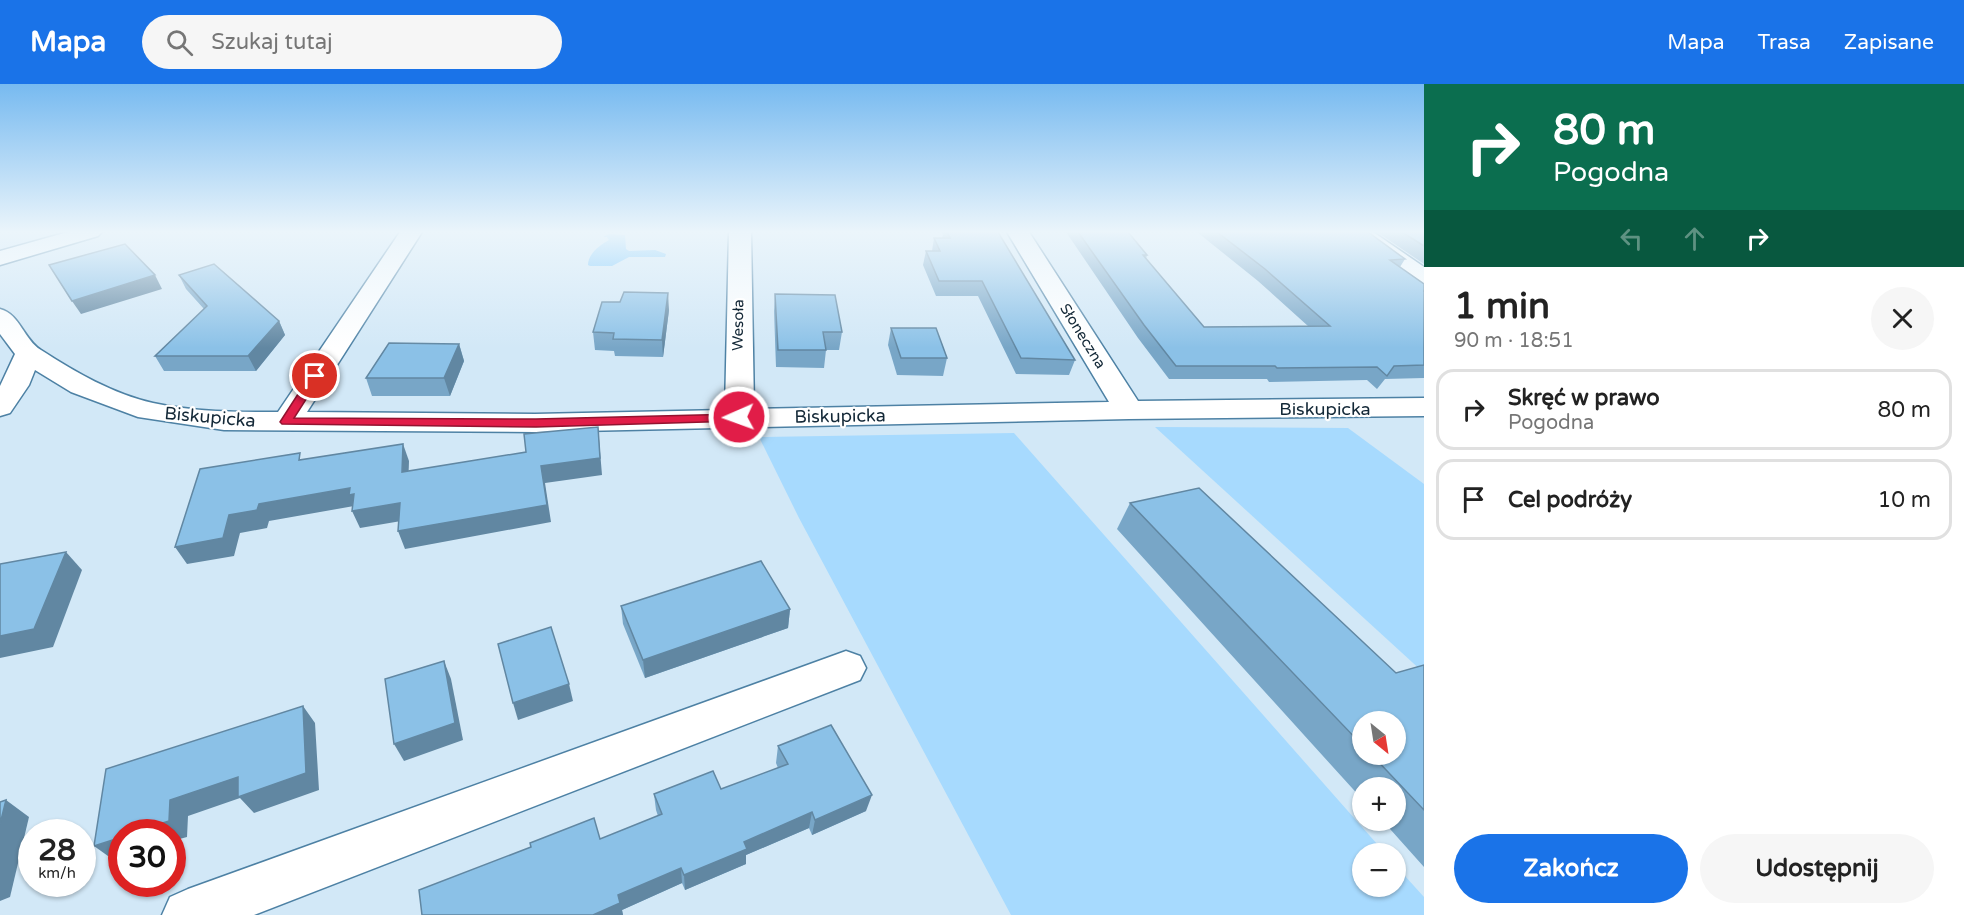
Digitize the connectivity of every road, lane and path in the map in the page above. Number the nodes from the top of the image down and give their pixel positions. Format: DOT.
graph roads {
  1 [pos="385,271"];
  2 [pos="740,271"];
  3 [pos="1042,271"];
  4 [pos="0,316"];
  5 [pos="28,354"];
  6 [pos="0,407"];
  7 [pos="1424,407"];
  8 [pos="1128,410"];
  9 [pos="739,417"];
  10 [pos="286,422"];
  11 [pos="846,668"];
  12 [pos="188,915"];
  1 -- 10 [label="street"];
  2 -- 9 [label="street, Wesoła"];
  3 -- 8 [label="street, Słoneczna"];
  4 -- 5 [label="street, Biskupicka"];
  5 -- 6 [label="street"];
  5 -- 10 [label="street, Biskupicka"];
  7 -- 8 [label="street, Biskupicka"];
  8 -- 9 [label="street, Biskupicka"];
  9 -- 10 [label="street, Biskupicka"];
  11 -- 12 [label="street"];
}
